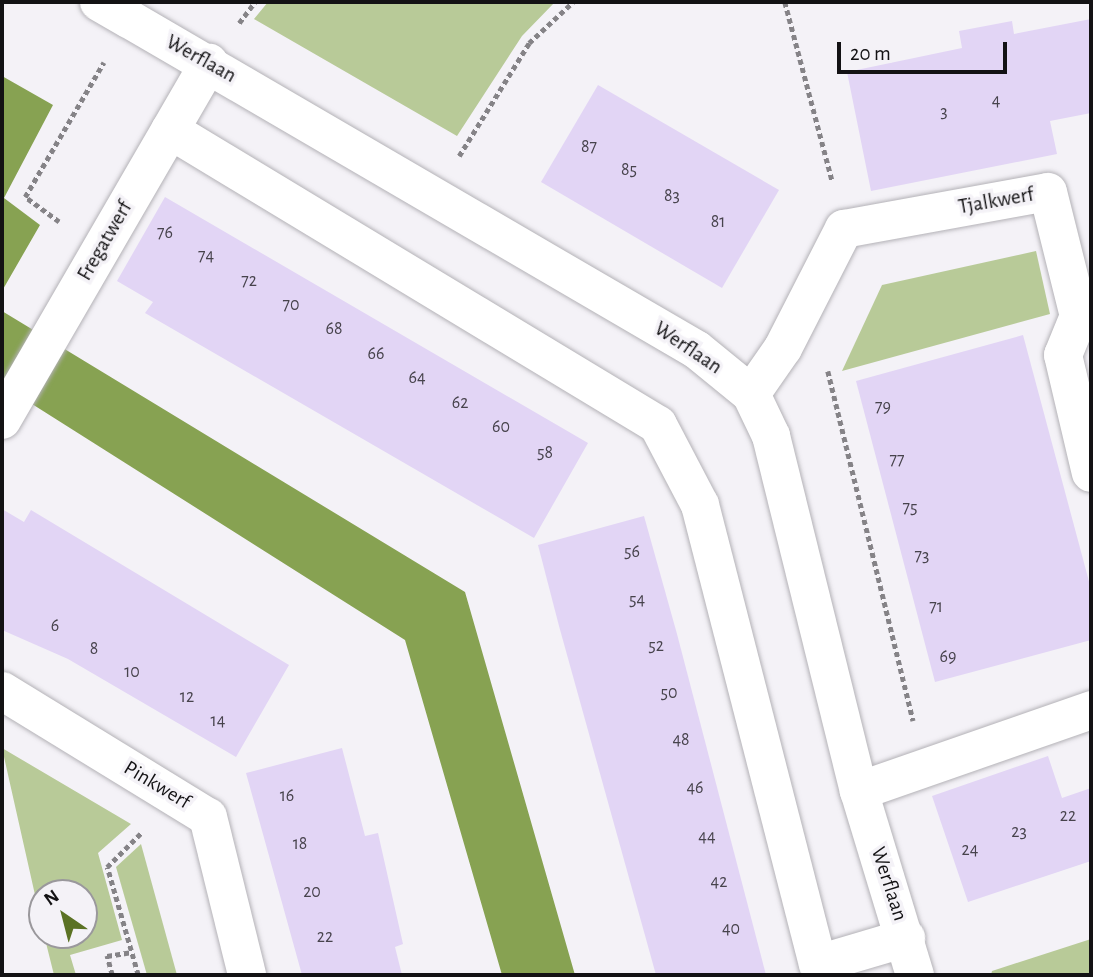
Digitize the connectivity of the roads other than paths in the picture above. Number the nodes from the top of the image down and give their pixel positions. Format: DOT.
graph roads {
  1 [pos="114,10"];
  2 [pos="209,62"];
  3 [pos="170,130"];
  4 [pos="751,394"];
  5 [pos="2,420"];
  6 [pos="1091,473"];
  7 [pos="2,691"];
  8 [pos="1091,710"];
  9 [pos="859,791"];
  10 [pos="906,938"];
  11 [pos="247,975"];
  12 [pos="915,975"];
  1 -- 2 [label="street, Werflaan"];
  2 -- 3 [label="street, Fregatwerf"];
  2 -- 4 [label="street, Werflaan"];
  3 -- 5 [label="street, Fregatwerf"];
  3 -- 10 [label="street"];
  4 -- 6 [label="street, Tjalkwerf"];
  4 -- 9 [label="street, Werflaan"];
  7 -- 11 [label="street, Pinkwerf"];
  8 -- 9 [label="street"];
  9 -- 10 [label="street, Werflaan"];
  10 -- 12 [label="street, Werflaan"];
}
